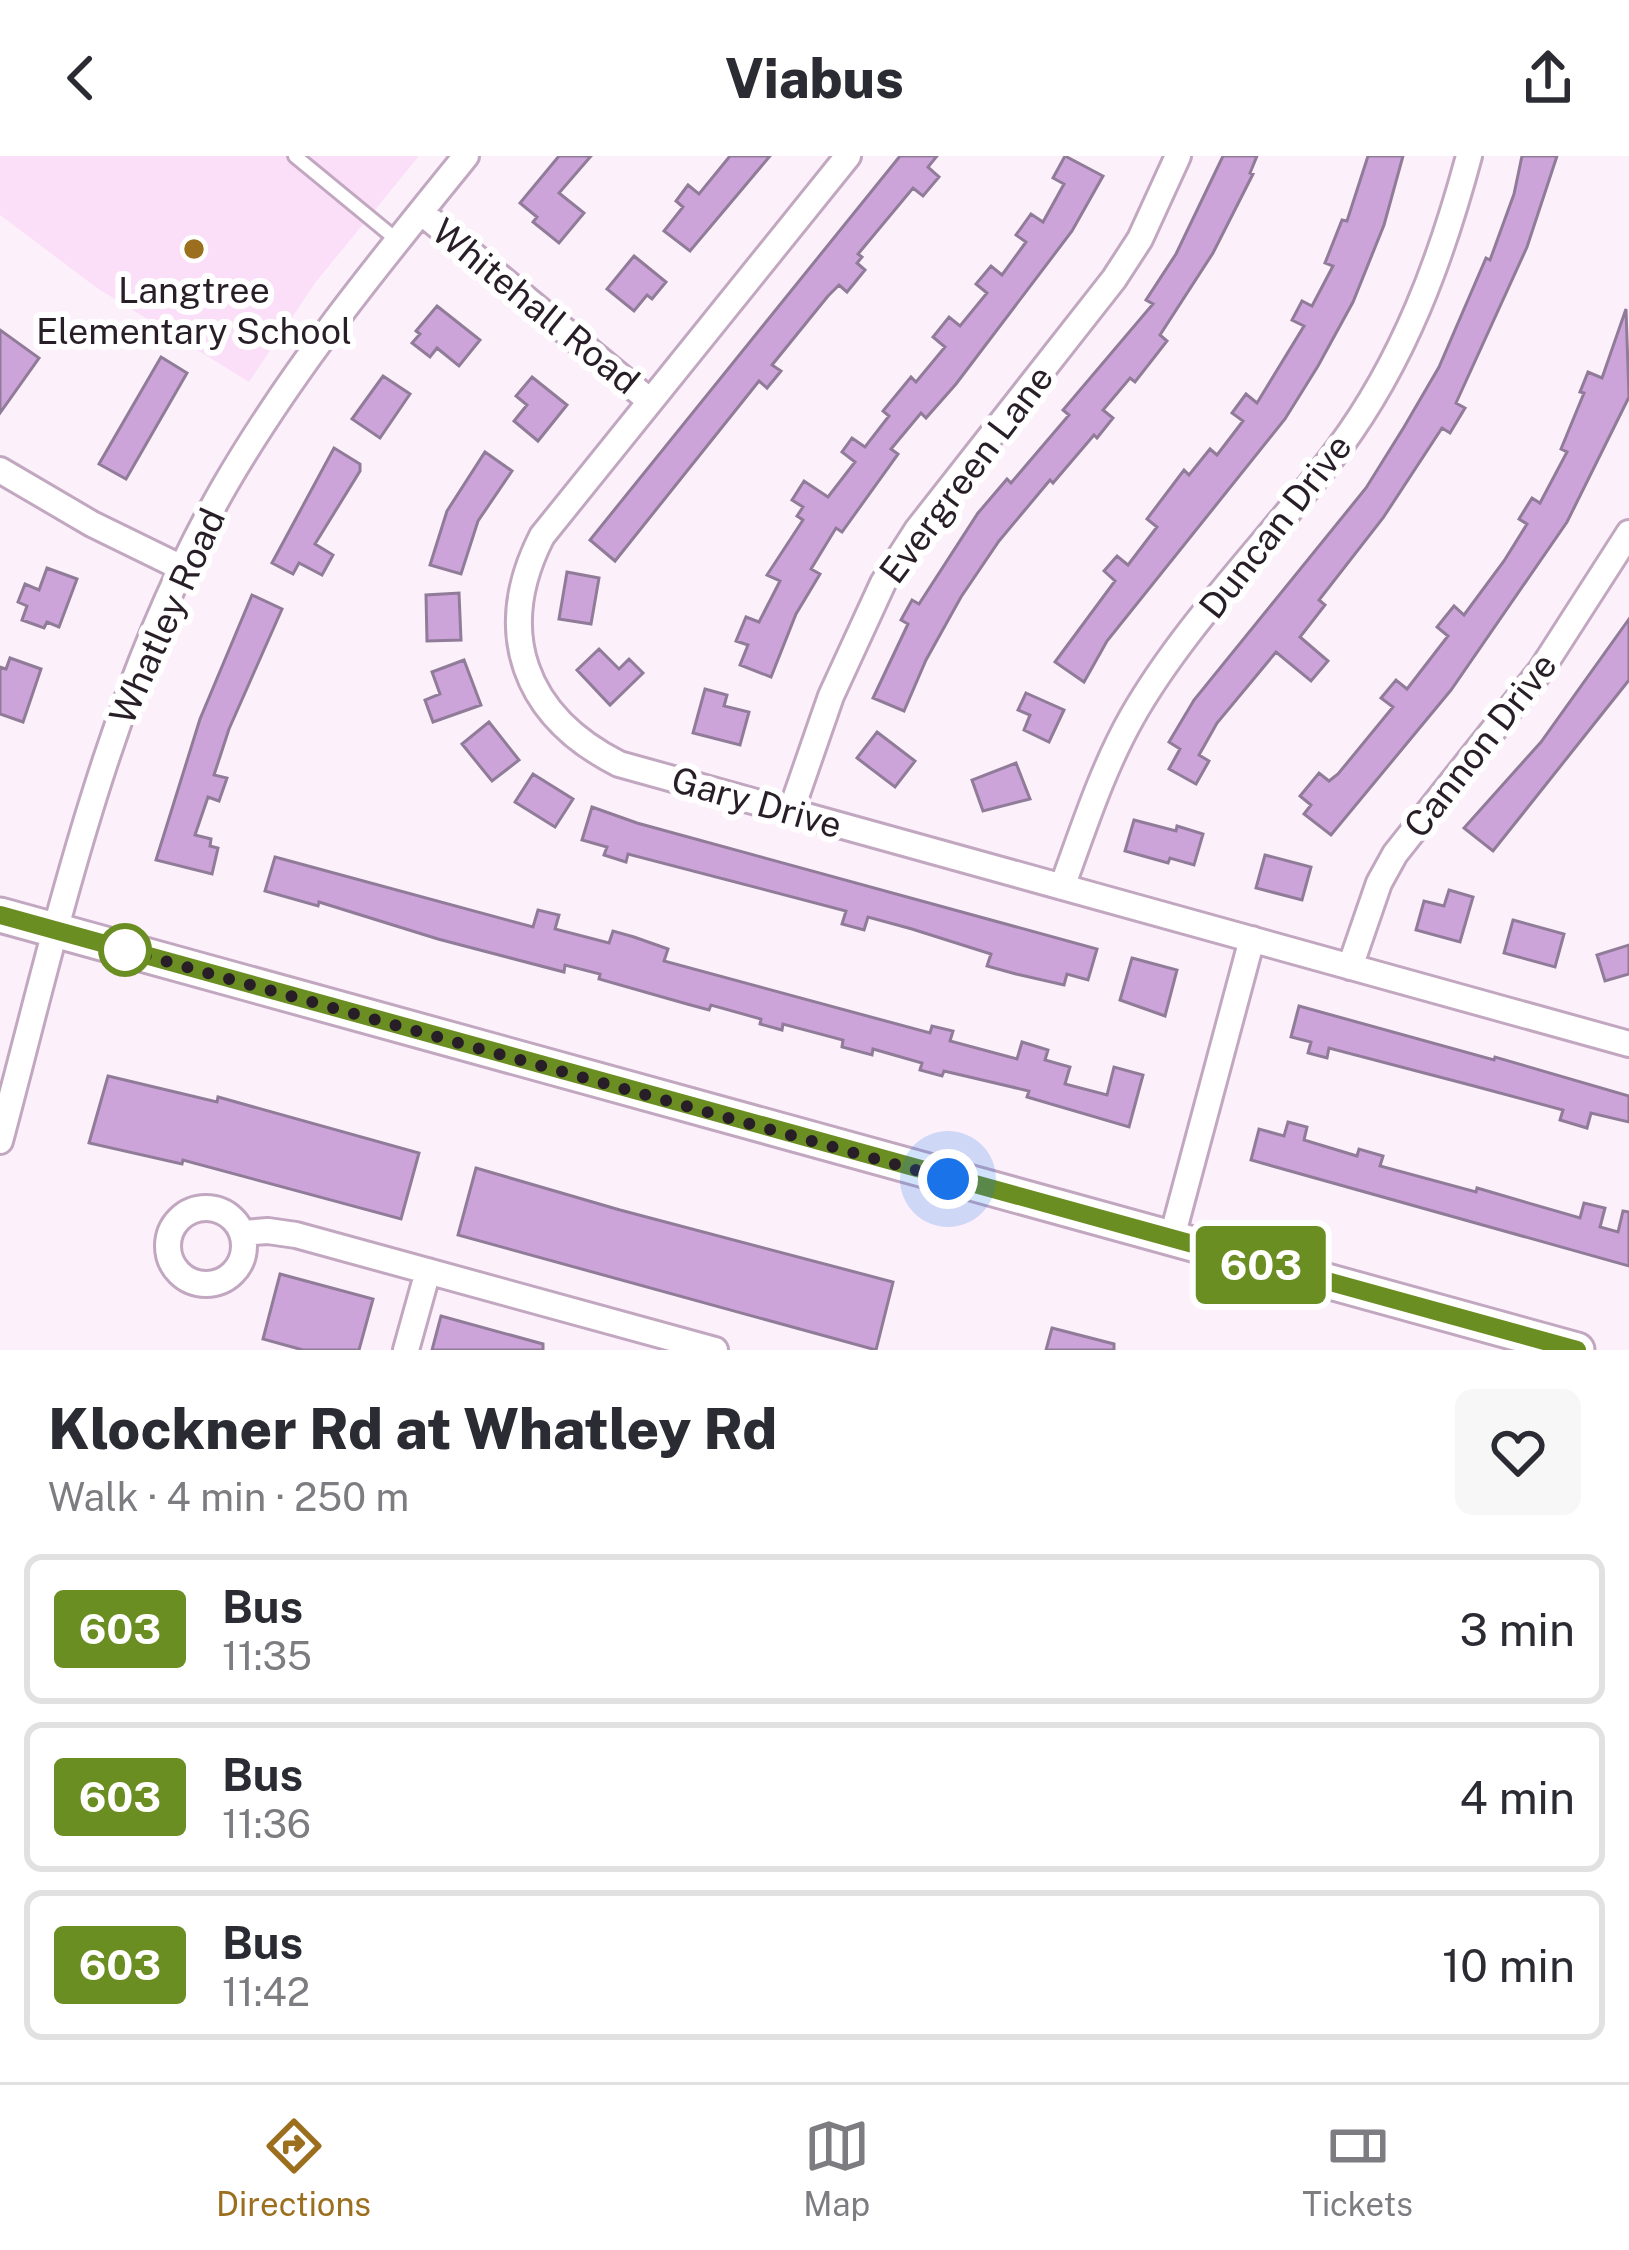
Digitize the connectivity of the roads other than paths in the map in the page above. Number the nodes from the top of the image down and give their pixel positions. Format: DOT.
graph roads {
  1 [pos="296,156"];
  2 [pos="466,156"];
  3 [pos="848,156"];
  4 [pos="1178,156"];
  5 [pos="1469,156"];
  6 [pos="421,212"];
  7 [pos="398,241"];
  8 [pos="650,400"];
  9 [pos="0,470"];
  10 [pos="1629,533"];
  11 [pos="182,568"];
  12 [pos="791,812"];
  13 [pos="1062,887"];
  14 [pos="0,915"];
  15 [pos="56,931"];
  16 [pos="1252,939"];
  17 [pos="1350,967"];
  18 [pos="1629,1044"];
  19 [pos="0,1141"];
  20 [pos="242,1233"];
  21 [pos="1171,1240"];
  22 [pos="428,1271"];
  23 [pos="406,1350"];
  24 [pos="715,1350"];
  25 [pos="1577,1350"];
  1 -- 7 [label="lane"];
  2 -- 6 [label="street, Whatley Road"];
  3 -- 8 [label="street, Gary Drive"];
  4 -- 12 [label="street, Evergreen Lane"];
  5 -- 13 [label="street, Duncan Drive"];
  6 -- 7 [label="street, Whatley Road"];
  6 -- 8 [label="street, Whitehall Road"];
  7 -- 11 [label="street, Whatley Road"];
  8 -- 12 [label="street, Gary Drive"];
  9 -- 11 [label="street"];
  10 -- 17 [label="street, Cannon Drive"];
  11 -- 15 [label="street, Whatley Road"];
  12 -- 13 [label="street, Gary Drive"];
  13 -- 16 [label="street, Gary Drive"];
  14 -- 15 [label="main road"];
  15 -- 19 [label="street, Whatley Road"];
  15 -- 21 [label="main road"];
  16 -- 17 [label="street, Gary Drive"];
  16 -- 21 [label="street"];
  17 -- 18 [label="street, Gary Drive"];
  20 -- 22 [label="street"];
  21 -- 25 [label="main road"];
  22 -- 23 [label="street"];
  22 -- 24 [label="street"];
}
